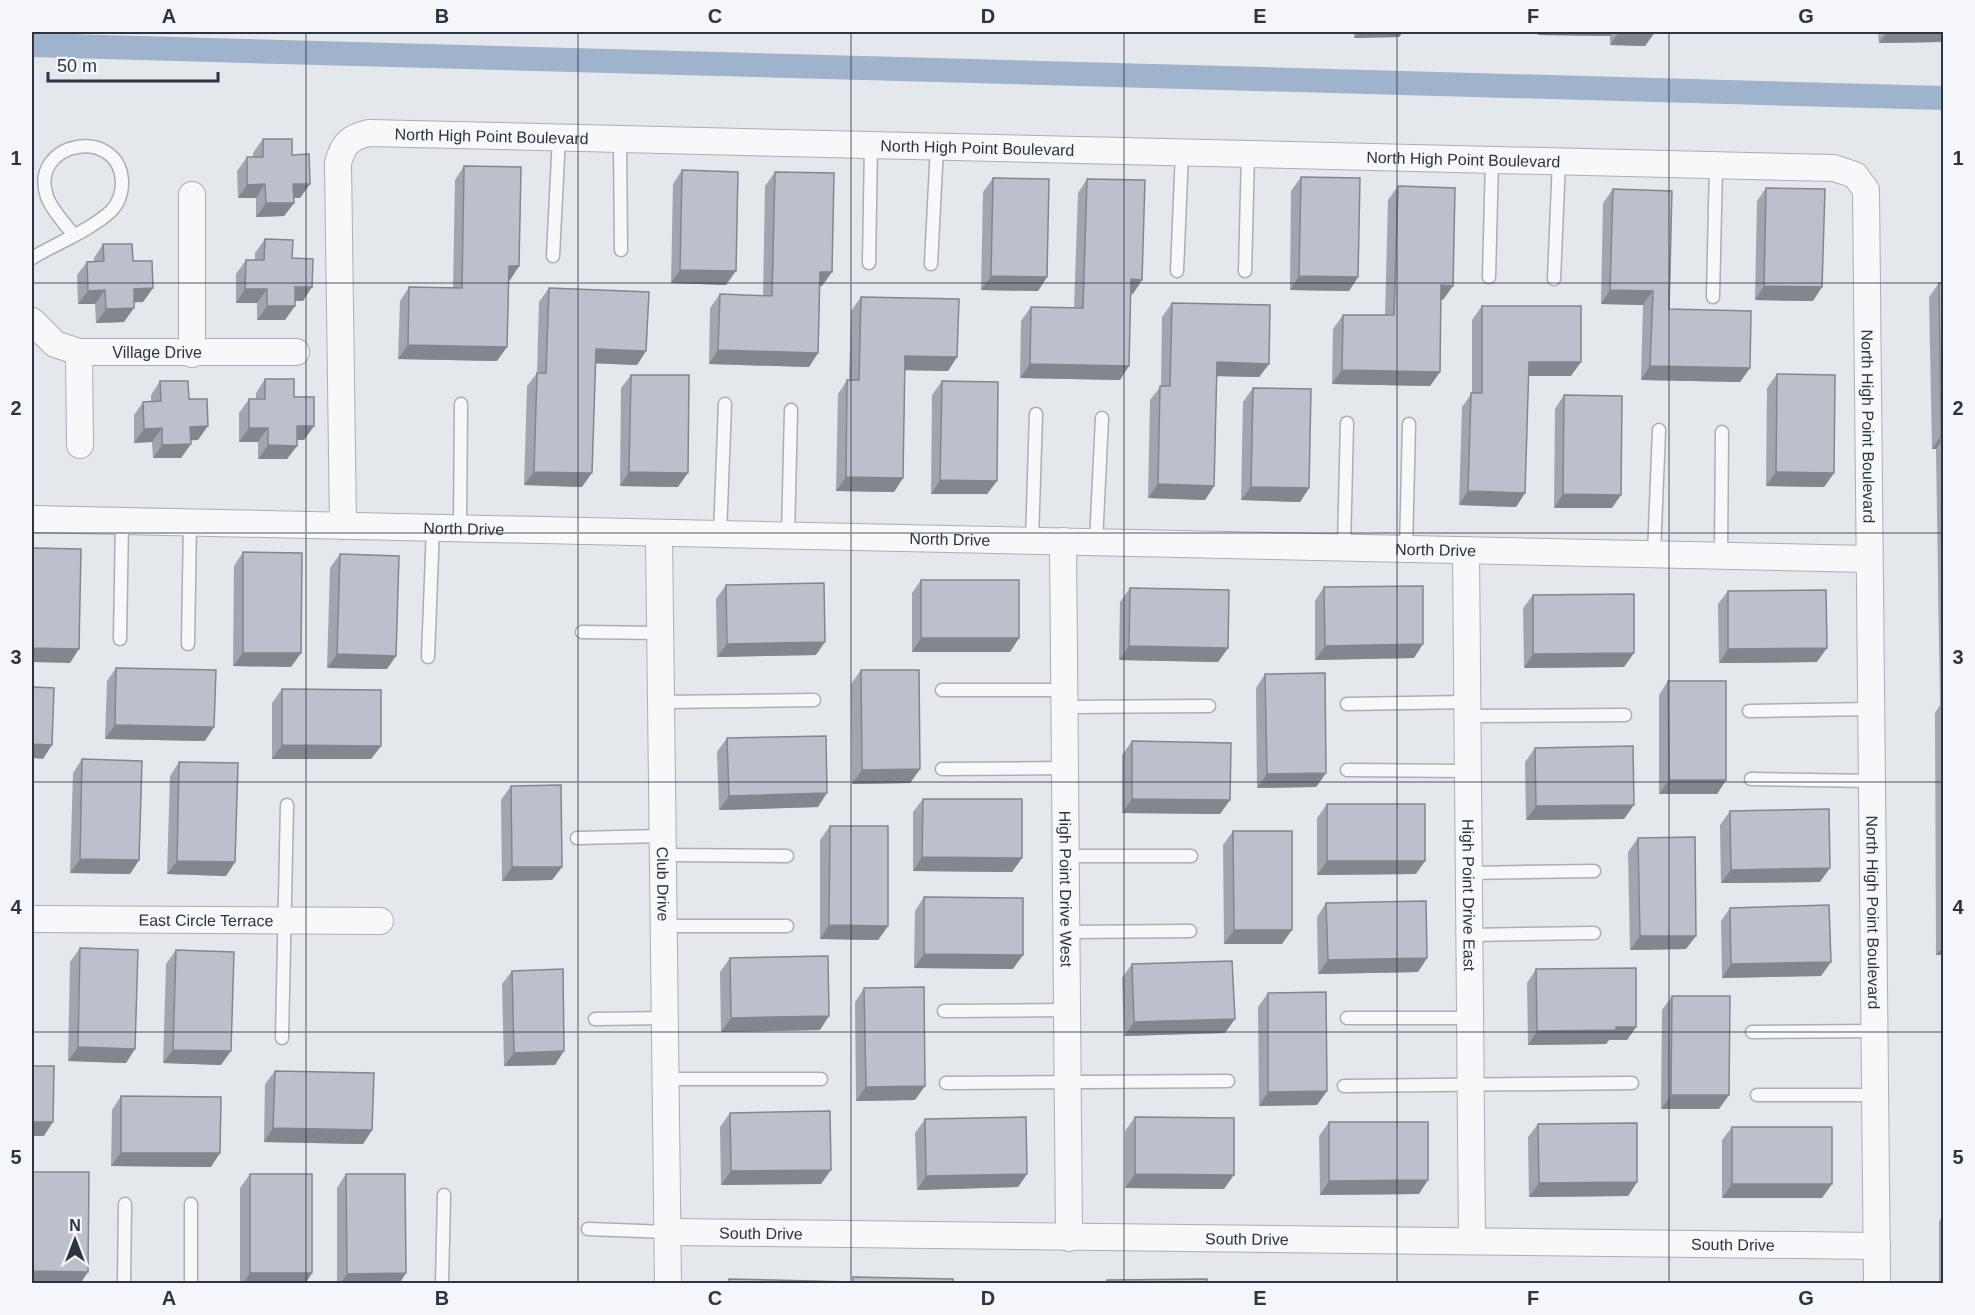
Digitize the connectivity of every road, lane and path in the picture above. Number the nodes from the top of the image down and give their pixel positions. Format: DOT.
graph roads {
  1 [pos="559,137"];
  2 [pos="620,139"];
  3 [pos="871,145"];
  4 [pos="937,146"];
  5 [pos="1182,152"];
  6 [pos="1248,154"];
  7 [pos="1492,159"];
  8 [pos="1559,161"];
  9 [pos="1716,165"];
  10 [pos="192,195"];
  11 [pos="73,234"];
  12 [pos="621,250"];
  13 [pos="553,256"];
  14 [pos="32,258"];
  15 [pos="869,263"];
  16 [pos="931,264"];
  17 [pos="1177,271"];
  18 [pos="1245,271"];
  19 [pos="1489,277"];
  20 [pos="1554,279"];
  21 [pos="1713,297"];
  22 [pos="32,321"];
  23 [pos="79,352"];
  24 [pos="296,352"];
  25 [pos="192,354"];
  26 [pos="461,404"];
  27 [pos="725,404"];
  28 [pos="791,410"];
  29 [pos="1036,414"];
  30 [pos="1102,418"];
  31 [pos="1347,423"];
  32 [pos="1409,424"];
  33 [pos="1659,430"];
  34 [pos="1722,432"];
  35 [pos="80,445"];
  36 [pos="32,519"];
  37 [pos="122,521"];
  38 [pos="190,522"];
  39 [pos="343,526"];
  40 [pos="433,528"];
  41 [pos="460,529"];
  42 [pos="659,534"];
  43 [pos="720,535"];
  44 [pos="788,536"];
  45 [pos="1032,541"];
  46 [pos="1063,542"];
  47 [pos="1096,542"];
  48 [pos="1344,548"];
  49 [pos="1406,549"];
  50 [pos="1466,550"];
  51 [pos="1654,554"];
  52 [pos="1721,556"];
  53 [pos="1869,559"];
  54 [pos="582,632"];
  55 [pos="661,633"];
  56 [pos="120,639"];
  57 [pos="188,644"];
  58 [pos="428,657"];
  59 [pos="942,690"];
  60 [pos="814,699"];
  61 [pos="1064,699"];
  62 [pos="662,702"];
  63 [pos="1347,704"];
  64 [pos="1209,706"];
  65 [pos="1467,709"];
  66 [pos="1871,709"];
  67 [pos="1749,711"];
  68 [pos="1625,715"];
  69 [pos="1065,768"];
  70 [pos="942,769"];
  71 [pos="1347,770"];
  72 [pos="1468,771"];
  73 [pos="1751,778"];
  74 [pos="1872,781"];
  75 [pos="286,805"];
  76 [pos="577,838"];
  77 [pos="664,846"];
  78 [pos="787,856"];
  79 [pos="1065,856"];
  80 [pos="1191,856"];
  81 [pos="1594,871"];
  82 [pos="1469,873"];
  83 [pos="32,919"];
  84 [pos="286,920"];
  85 [pos="380,921"];
  86 [pos="664,926"];
  87 [pos="787,926"];
  88 [pos="1190,930"];
  89 [pos="1066,932"];
  90 [pos="1594,933"];
  91 [pos="1469,935"];
  92 [pos="1067,1010"];
  93 [pos="944,1011"];
  94 [pos="595,1018"];
  95 [pos="666,1018"];
  96 [pos="1347,1018"];
  97 [pos="1470,1018"];
  98 [pos="1875,1031"];
  99 [pos="1752,1032"];
  100 [pos="282,1038"];
  101 [pos="666,1079"];
  102 [pos="821,1079"];
  103 [pos="1228,1081"];
  104 [pos="1067,1082"];
  105 [pos="946,1083"];
  106 [pos="1632,1083"];
  107 [pos="1471,1084"];
  108 [pos="1344,1086"];
  109 [pos="1757,1095"];
  110 [pos="1875,1095"];
  111 [pos="444,1195"];
  112 [pos="125,1204"];
  113 [pos="191,1204"];
  114 [pos="588,1229"];
  115 [pos="669,1232"];
  116 [pos="1069,1238"];
  117 [pos="1472,1240"];
  118 [pos="1877,1246"];
  119 [pos="124,1284"];
  120 [pos="191,1284"];
  121 [pos="442,1284"];
  122 [pos="668,1284"];
  123 [pos="1877,1284"];
  1 -- 2 [label="street, North High Point Boulevard"];
  1 -- 13 [label="lane"];
  1 -- 39 [label="street, North High Point Boulevard"];
  2 -- 3 [label="street, North High Point Boulevard"];
  2 -- 12 [label="lane"];
  3 -- 4 [label="street, North High Point Boulevard"];
  3 -- 15 [label="lane"];
  4 -- 5 [label="street, North High Point Boulevard"];
  4 -- 16 [label="lane"];
  5 -- 6 [label="street, North High Point Boulevard"];
  5 -- 17 [label="lane"];
  6 -- 7 [label="street, North High Point Boulevard"];
  6 -- 18 [label="lane"];
  7 -- 8 [label="street, North High Point Boulevard"];
  7 -- 19 [label="lane"];
  8 -- 9 [label="street, North High Point Boulevard"];
  8 -- 20 [label="lane"];
  9 -- 21 [label="lane"];
  9 -- 53 [label="street, North High Point Boulevard"];
  10 -- 25 [label="street"];
  11 -- 11 [label="lane"];
  11 -- 14 [label="lane"];
  22 -- 23 [label="street, Village Drive"];
  23 -- 25 [label="street, Village Drive"];
  23 -- 35 [label="street"];
  24 -- 25 [label="street, Village Drive"];
  26 -- 41 [label="lane"];
  27 -- 43 [label="lane"];
  28 -- 44 [label="lane"];
  29 -- 45 [label="lane"];
  30 -- 47 [label="lane"];
  31 -- 48 [label="lane"];
  32 -- 49 [label="lane"];
  33 -- 51 [label="lane"];
  34 -- 52 [label="lane"];
  36 -- 37 [label="street, North Drive"];
  37 -- 38 [label="street, North Drive"];
  37 -- 56 [label="lane"];
  38 -- 39 [label="street, North Drive"];
  38 -- 57 [label="lane"];
  39 -- 40 [label="street, North Drive"];
  40 -- 41 [label="street, North Drive"];
  40 -- 58 [label="lane"];
  41 -- 42 [label="street, North Drive"];
  42 -- 43 [label="street, North Drive"];
  42 -- 55 [label="street, Club Drive"];
  43 -- 44 [label="street, North Drive"];
  44 -- 45 [label="street, North Drive"];
  45 -- 46 [label="street, North Drive"];
  46 -- 47 [label="street, North Drive"];
  46 -- 61 [label="street, High Point Drive West"];
  47 -- 48 [label="street, North Drive"];
  48 -- 49 [label="street, North Drive"];
  49 -- 50 [label="street, North Drive"];
  50 -- 51 [label="street, North Drive"];
  50 -- 65 [label="street, High Point Drive East"];
  51 -- 52 [label="street, North Drive"];
  52 -- 53 [label="street, North Drive"];
  53 -- 66 [label="street, North High Point Boulevard"];
  54 -- 55 [label="lane"];
  55 -- 62 [label="street, Club Drive"];
  59 -- 61 [label="lane"];
  60 -- 62 [label="lane"];
  61 -- 64 [label="lane"];
  61 -- 69 [label="street, High Point Drive West"];
  62 -- 77 [label="street, Club Drive"];
  63 -- 65 [label="lane"];
  65 -- 68 [label="lane"];
  65 -- 72 [label="street, High Point Drive East"];
  66 -- 67 [label="lane"];
  66 -- 74 [label="street, North High Point Boulevard"];
  69 -- 70 [label="lane"];
  69 -- 79 [label="street, High Point Drive West"];
  71 -- 72 [label="lane"];
  72 -- 82 [label="street, High Point Drive East"];
  73 -- 74 [label="lane"];
  74 -- 98 [label="street, North High Point Boulevard"];
  75 -- 84 [label="lane"];
  76 -- 77 [label="lane"];
  77 -- 78 [label="lane"];
  77 -- 86 [label="street, Club Drive"];
  79 -- 80 [label="lane"];
  79 -- 89 [label="street, High Point Drive West"];
  81 -- 82 [label="lane"];
  82 -- 91 [label="street, High Point Drive East"];
  83 -- 84 [label="street, East Circle Terrace"];
  84 -- 85 [label="street, East Circle Terrace"];
  84 -- 100 [label="lane"];
  86 -- 87 [label="lane"];
  86 -- 95 [label="street, Club Drive"];
  88 -- 89 [label="lane"];
  89 -- 92 [label="street, High Point Drive West"];
  90 -- 91 [label="lane"];
  91 -- 97 [label="street, High Point Drive East"];
  92 -- 93 [label="lane"];
  92 -- 104 [label="street, High Point Drive West"];
  94 -- 95 [label="lane"];
  95 -- 101 [label="street, Club Drive"];
  96 -- 97 [label="lane"];
  97 -- 107 [label="street, High Point Drive East"];
  98 -- 99 [label="lane"];
  98 -- 110 [label="street, North High Point Boulevard"];
  101 -- 102 [label="lane"];
  101 -- 115 [label="street, Club Drive"];
  103 -- 104 [label="lane"];
  104 -- 105 [label="lane"];
  104 -- 116 [label="street, High Point Drive West"];
  106 -- 107 [label="lane"];
  107 -- 108 [label="lane"];
  107 -- 117 [label="street, High Point Drive East"];
  109 -- 110 [label="lane"];
  110 -- 118 [label="street, North High Point Boulevard"];
  111 -- 121 [label="lane"];
  112 -- 119 [label="lane"];
  113 -- 120 [label="lane"];
  114 -- 115 [label="lane"];
  115 -- 116 [label="street, South Drive"];
  115 -- 122 [label="street"];
  116 -- 117 [label="street, South Drive"];
  117 -- 118 [label="street, South Drive"];
  118 -- 123 [label="street, North High Point Boulevard"];
}
